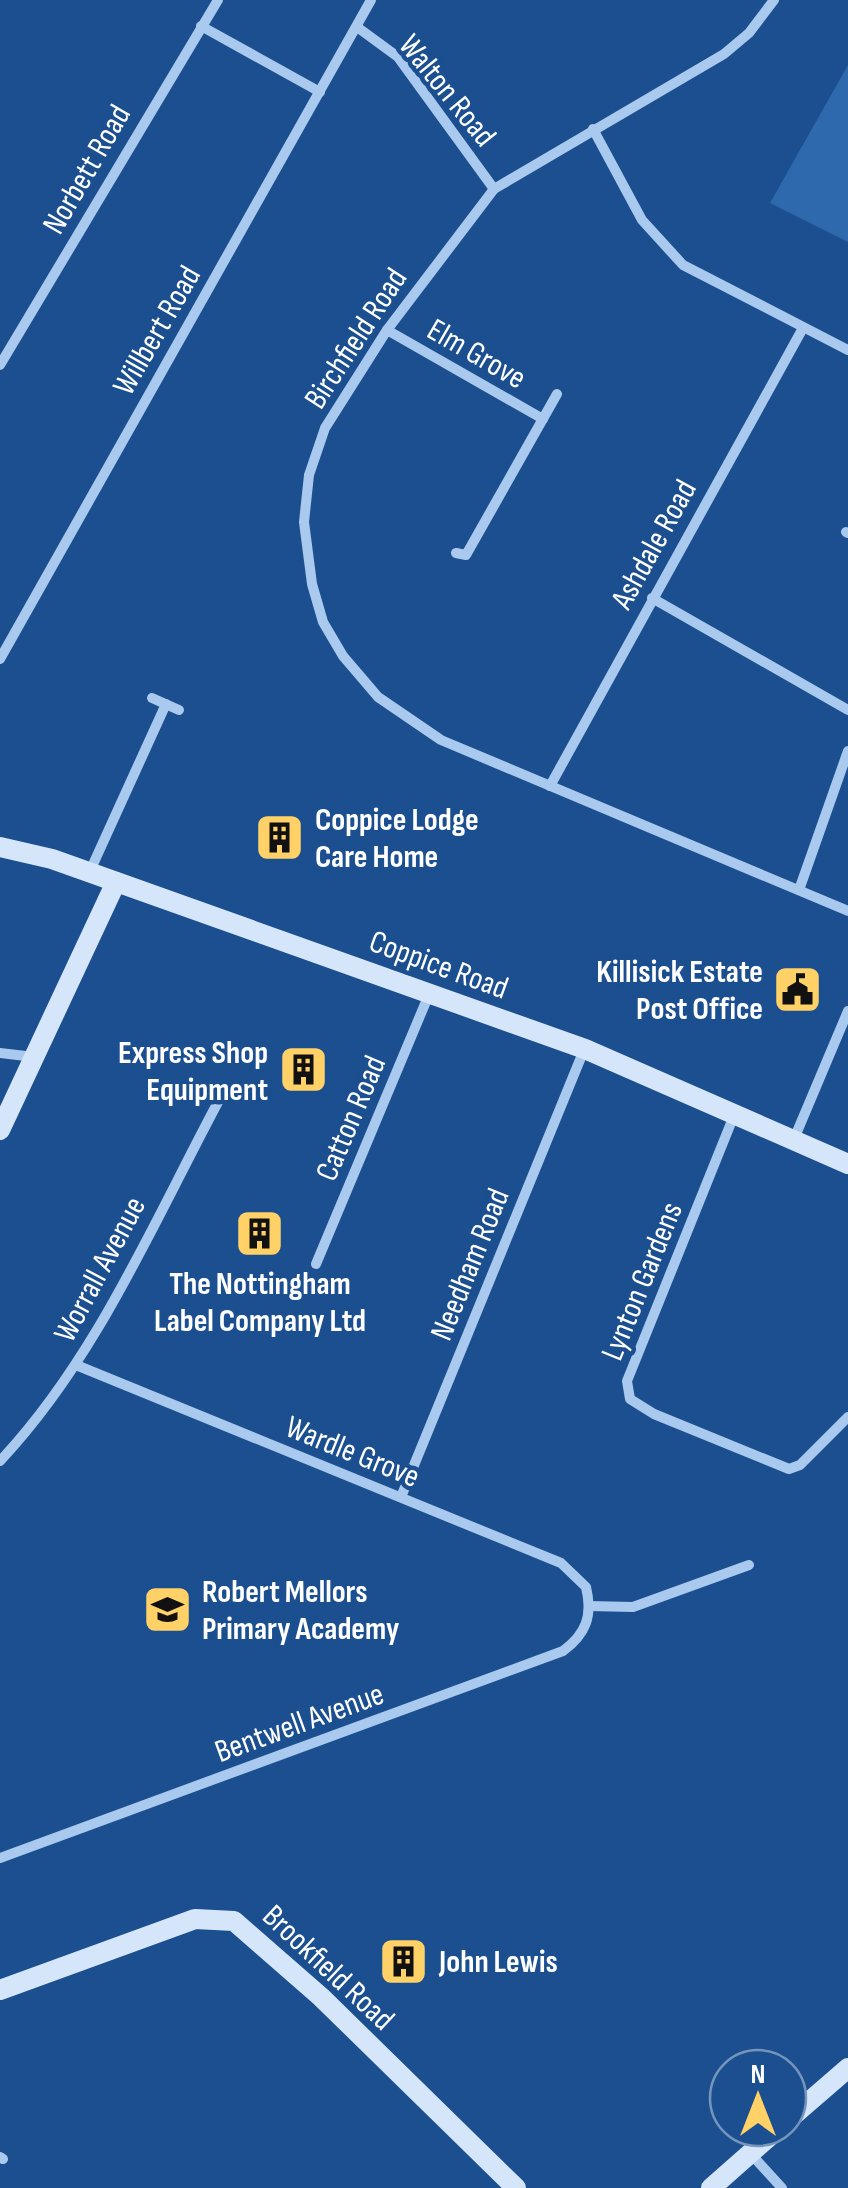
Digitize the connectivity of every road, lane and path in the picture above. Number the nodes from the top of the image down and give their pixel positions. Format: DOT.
graph roads {
  1 [pos="218,0"];
  2 [pos="371,0"];
  3 [pos="774,0"];
  4 [pos="201,26"];
  5 [pos="357,27"];
  6 [pos="320,92"];
  7 [pos="593,128"];
  8 [pos="494,190"];
  9 [pos="803,328"];
  10 [pos="388,330"];
  11 [pos="848,350"];
  12 [pos="0,366"];
  13 [pos="556,394"];
  14 [pos="542,420"];
  15 [pos="456,553"];
  16 [pos="652,598"];
  17 [pos="0,659"];
  18 [pos="152,698"];
  19 [pos="166,704"];
  20 [pos="179,710"];
  21 [pos="848,710"];
  22 [pos="848,751"];
  23 [pos="550,786"];
  24 [pos="0,848"];
  25 [pos="90,872"];
  26 [pos="116,882"];
  27 [pos="798,890"];
  28 [pos="848,911"];
  29 [pos="430,992"];
  30 [pos="848,1010"];
  31 [pos="584,1049"];
  32 [pos="0,1052"];
  33 [pos="35,1057"];
  34 [pos="225,1089"];
  35 [pos="735,1114"];
  36 [pos="0,1130"];
  37 [pos="794,1138"];
  38 [pos="848,1164"];
  39 [pos="316,1264"];
  40 [pos="76,1365"];
  41 [pos="848,1416"];
  42 [pos="0,1461"];
  43 [pos="401,1498"];
  44 [pos="750,1565"];
  45 [pos="590,1606"];
  46 [pos="0,1858"];
  47 [pos="0,1990"];
  48 [pos="848,2068"];
  49 [pos="808,2103"];
  50 [pos="756,2148"];
  51 [pos="750,2153"];
  52 [pos="516,2188"];
  53 [pos="711,2188"];
  54 [pos="782,2188"];
  1 -- 4 [label="street, Norbett Road"];
  2 -- 5 [label="street, Willbert Road"];
  3 -- 7 [label="street, Birchfield Road"];
  4 -- 6 [label="street"];
  4 -- 12 [label="street, Norbett Road"];
  5 -- 6 [label="street, Willbert Road"];
  5 -- 8 [label="street, Walton Road"];
  6 -- 17 [label="street, Willbert Road"];
  7 -- 8 [label="street, Birchfield Road"];
  7 -- 9 [label="street"];
  8 -- 10 [label="street, Birchfield Road"];
  9 -- 11 [label="street"];
  9 -- 16 [label="street, Ashdale Road"];
  10 -- 14 [label="street, Elm Grove"];
  10 -- 23 [label="street, Birchfield Road"];
  13 -- 14 [label="street, Elm Grove"];
  14 -- 15 [label="street, Elm Grove"];
  16 -- 21 [label="street"];
  16 -- 23 [label="street, Ashdale Road"];
  18 -- 19 [label="street"];
  19 -- 20 [label="street"];
  19 -- 25 [label="street"];
  22 -- 27 [label="street"];
  23 -- 27 [label="street, Birchfield Road"];
  24 -- 25 [label="street, Coppice Road"];
  25 -- 26 [label="street, Coppice Road"];
  26 -- 29 [label="street, Coppice Road"];
  26 -- 33 [label="street"];
  27 -- 28 [label="street, Birchfield Road"];
  29 -- 31 [label="street, Coppice Road"];
  29 -- 39 [label="street, Catton Road"];
  30 -- 37 [label="street"];
  31 -- 35 [label="street, Coppice Road"];
  31 -- 43 [label="street, Needham Road"];
  32 -- 33 [label="street"];
  33 -- 36 [label="street"];
  34 -- 40 [label="street, Worrall Avenue"];
  35 -- 37 [label="street, Coppice Road"];
  35 -- 41 [label="street, Lynton Gardens"];
  37 -- 38 [label="street, Coppice Road"];
  40 -- 42 [label="street, Worrall Avenue"];
  40 -- 43 [label="street, Wardle Grove"];
  43 -- 45 [label="street, Wardle Grove"];
  44 -- 45 [label="street"];
  45 -- 46 [label="street, Bentwell Avenue"];
  47 -- 52 [label="street, Brookfield Road"];
  48 -- 49 [label="street"];
  50 -- 51 [label="street"];
  51 -- 53 [label="street"];
  51 -- 54 [label="street"];
}
